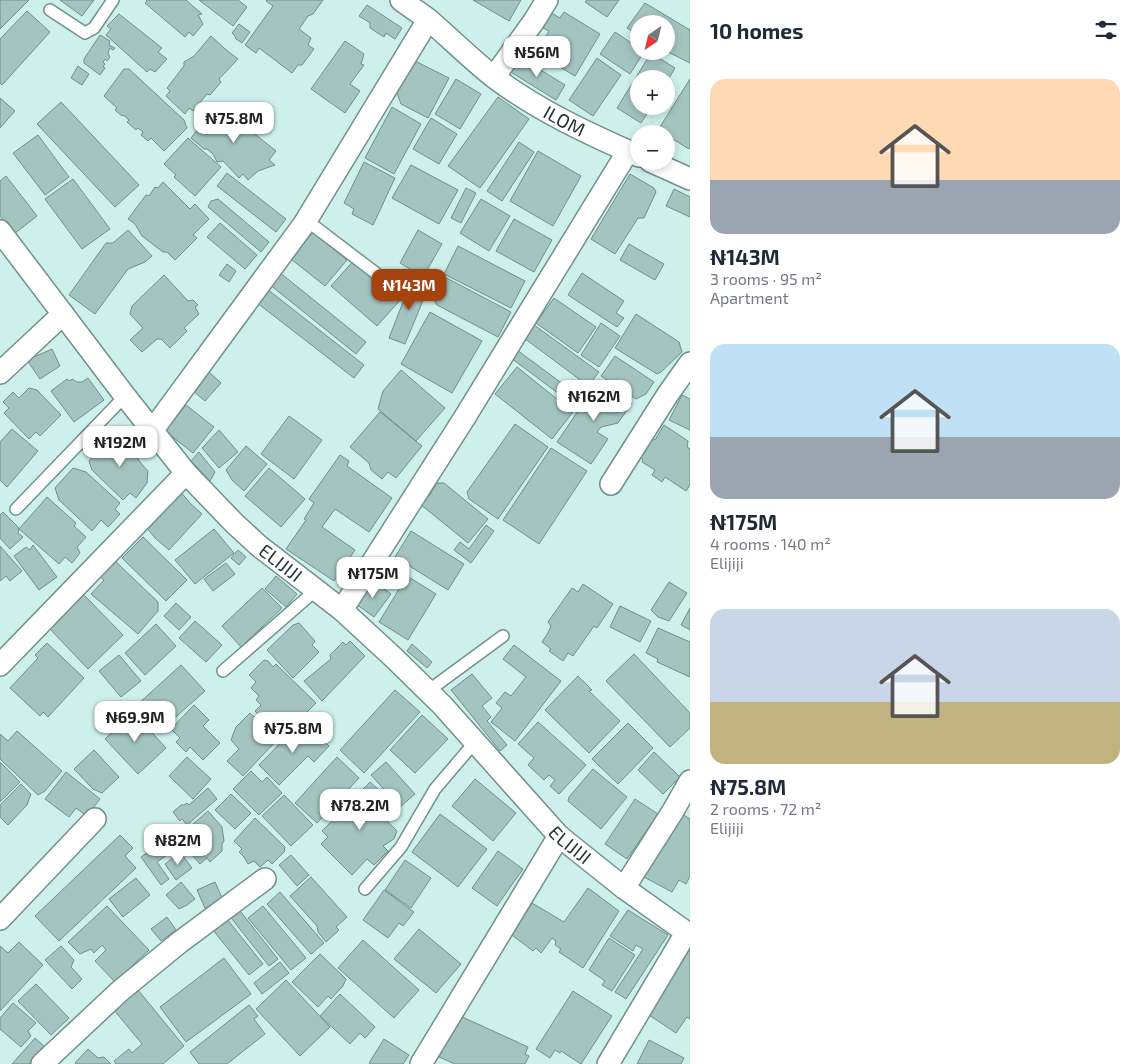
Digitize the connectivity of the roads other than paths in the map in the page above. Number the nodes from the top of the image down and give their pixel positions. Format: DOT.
graph roads {
  1 [pos="113,0"];
  2 [pos="547,0"];
  3 [pos="418,8"];
  4 [pos="50,10"];
  5 [pos="494,77"];
  6 [pos="630,152"];
  7 [pos="630,160"];
  8 [pos="669,170"];
  9 [pos="690,180"];
  10 [pos="306,220"];
  11 [pos="0,231"];
  12 [pos="377,274"];
  13 [pos="63,314"];
  14 [pos="690,363"];
  15 [pos="0,373"];
  16 [pos="125,396"];
  17 [pos="152,430"];
  18 [pos="186,473"];
  19 [pos="611,484"];
  20 [pos="16,509"];
  21 [pos="316,590"];
  22 [pos="342,610"];
  23 [pos="503,636"];
  24 [pos="0,665"];
  25 [pos="223,671"];
  26 [pos="428,691"];
  27 [pos="474,742"];
  28 [pos="690,781"];
  29 [pos="95,819"];
  30 [pos="559,836"];
  31 [pos="265,879"];
  32 [pos="624,888"];
  33 [pos="365,889"];
  34 [pos="0,919"];
  35 [pos="688,934"];
  36 [pos="42,1064"];
  37 [pos="421,1064"];
  38 [pos="608,1064"];
  1 -- 4 [label="lane"];
  2 -- 5 [label="street"];
  3 -- 5 [label="street, ILOM"];
  3 -- 10 [label="street"];
  5 -- 6 [label="street, ILOM"];
  7 -- 22 [label="street"];
  8 -- 9 [label="street"];
  10 -- 12 [label="lane"];
  10 -- 17 [label="street"];
  11 -- 13 [label="street, ELIJIJI"];
  13 -- 15 [label="street"];
  13 -- 16 [label="street, ELIJIJI"];
  14 -- 19 [label="street"];
  16 -- 17 [label="street, ELIJIJI"];
  16 -- 20 [label="lane"];
  17 -- 18 [label="street, ELIJIJI"];
  18 -- 21 [label="street, ELIJIJI"];
  18 -- 24 [label="street"];
  21 -- 22 [label="street, ELIJIJI"];
  21 -- 25 [label="lane"];
  22 -- 26 [label="street, ELIJIJI"];
  23 -- 26 [label="lane"];
  26 -- 27 [label="street, ELIJIJI"];
  27 -- 30 [label="street, ELIJIJI"];
  27 -- 33 [label="lane"];
  28 -- 32 [label="street"];
  29 -- 34 [label="street"];
  30 -- 32 [label="street, ELIJIJI"];
  30 -- 37 [label="street"];
  31 -- 36 [label="street"];
  32 -- 35 [label="street, ELIJIJI"];
  35 -- 38 [label="street"];
}
